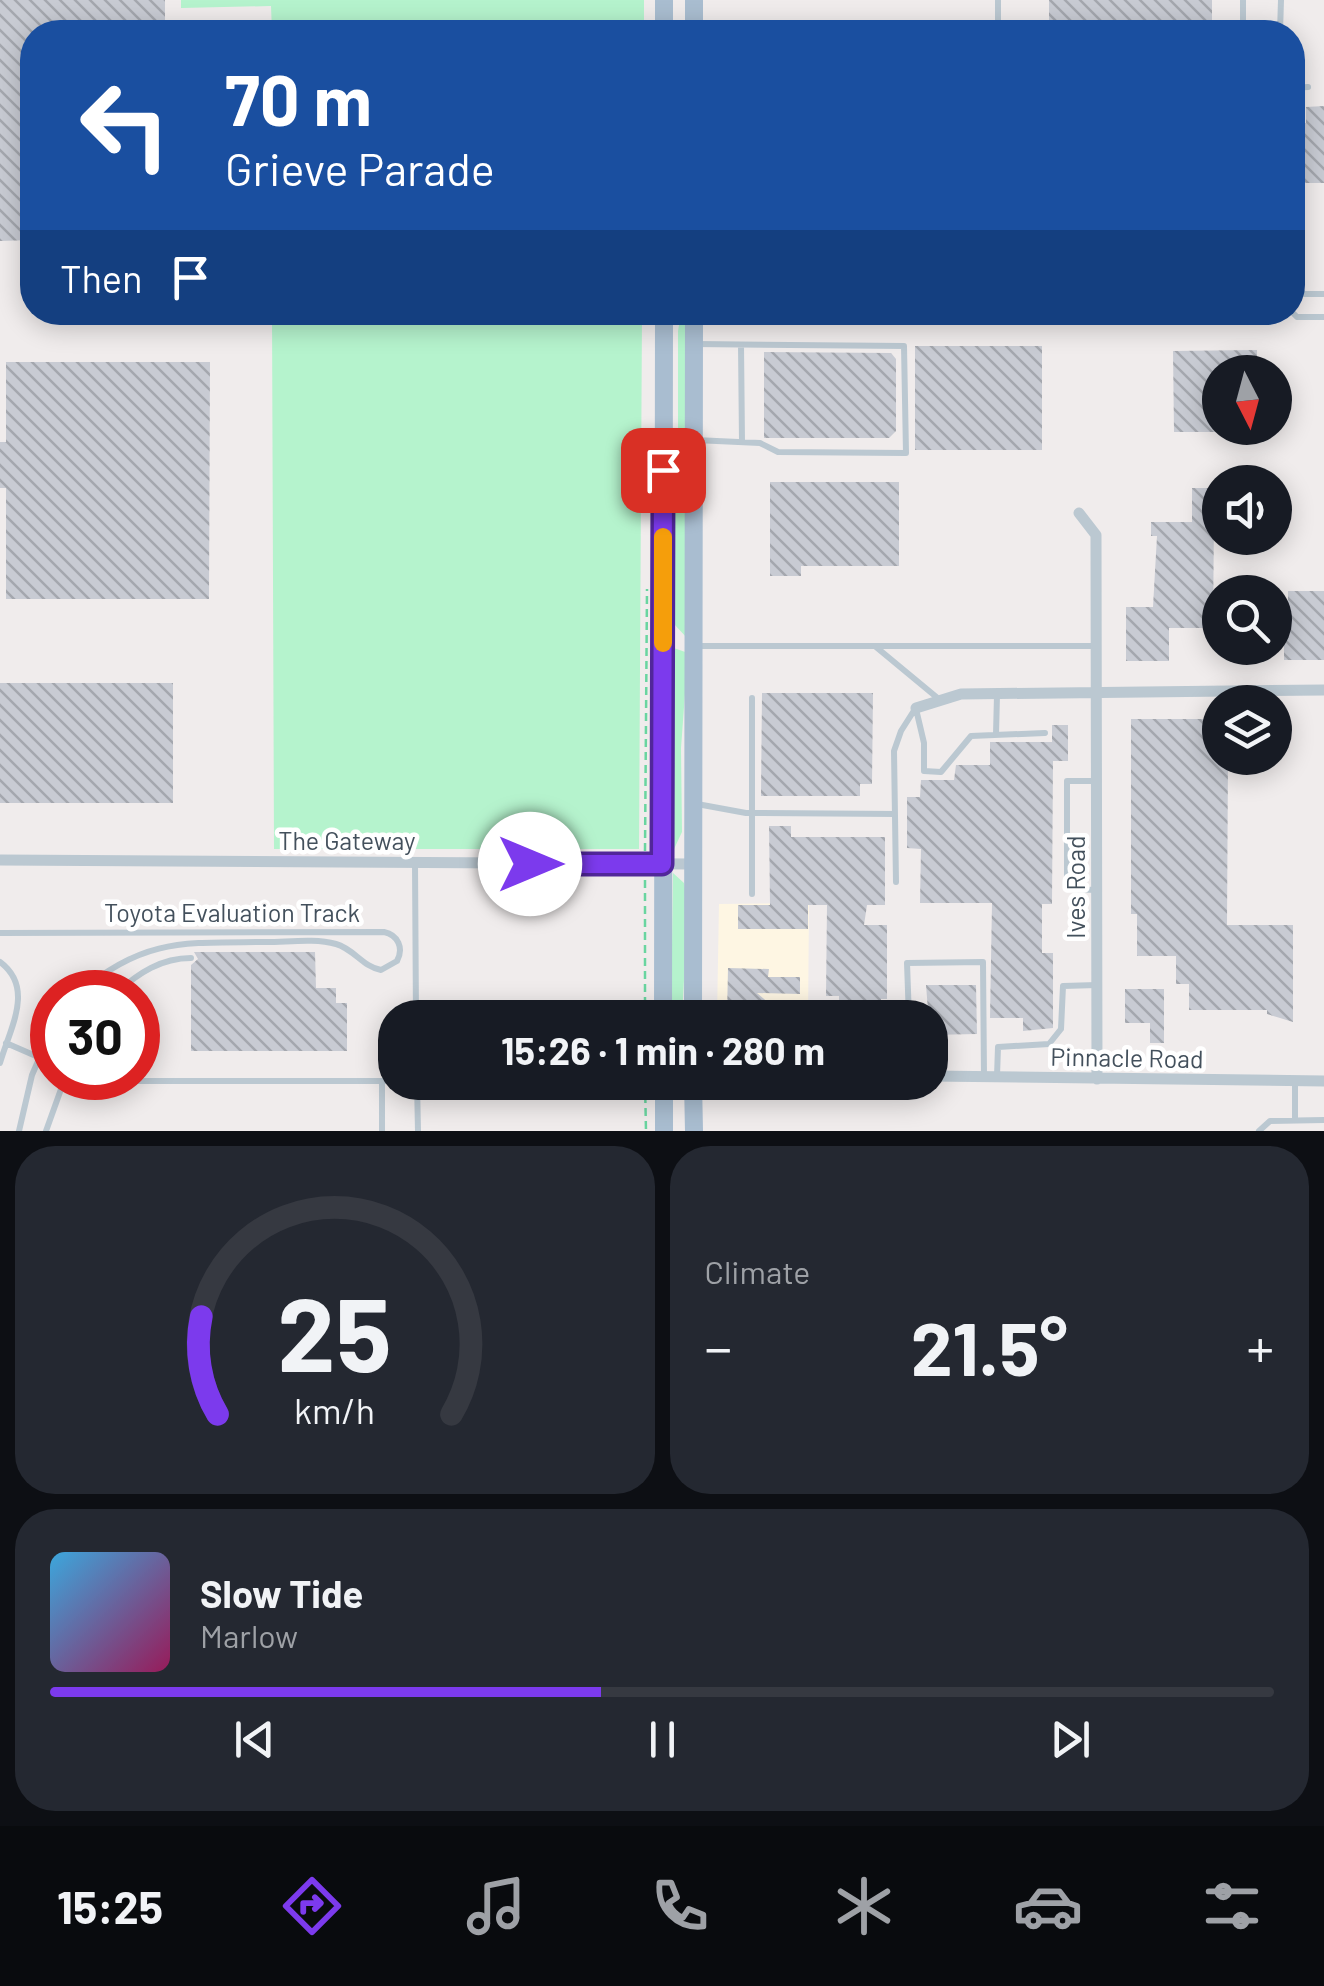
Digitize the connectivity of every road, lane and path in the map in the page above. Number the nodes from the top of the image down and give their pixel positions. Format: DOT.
graph roads {
  1 [pos="1305,87"];
  2 [pos="1308,87"];
  3 [pos="664,325"];
  4 [pos="694,325"];
  5 [pos="694,344"];
  6 [pos="741,344"];
  7 [pos="694,440"];
  8 [pos="742,442"];
  9 [pos="1079,513"];
  10 [pos="648,576"];
  11 [pos="693,646"];
  12 [pos="875,646"];
  13 [pos="1098,646"];
  14 [pos="1324,690"];
  15 [pos="997,694"];
  16 [pos="1098,695"];
  17 [pos="752,698"];
  18 [pos="940,700"];
  19 [pos="916,708"];
  20 [pos="1045,733"];
  21 [pos="996,734"];
  22 [pos="1098,781"];
  23 [pos="693,804"];
  24 [pos="752,813"];
  25 [pos="895,814"];
  26 [pos="0,860"];
  27 [pos="414,863"];
  28 [pos="654,864"];
  29 [pos="693,864"];
  30 [pos="896,882"];
  31 [pos="1098,890"];
  32 [pos="752,894"];
  33 [pos="0,933"];
  34 [pos="191,958"];
  35 [pos="0,962"];
  36 [pos="110,970"];
  37 [pos="146,970"];
  38 [pos="1097,985"];
  39 [pos="416,1000"];
  40 [pos="646,1000"];
  41 [pos="663,1000"];
  42 [pos="693,1000"];
  43 [pos="908,1000"];
  44 [pos="6,1043"];
  45 [pos="30,1052"];
  46 [pos="0,1062"];
  47 [pos="948,1076"];
  48 [pos="991,1077"];
  49 [pos="1097,1079"];
  50 [pos="160,1081"];
  51 [pos="1295,1081"];
  52 [pos="1324,1081"];
  53 [pos="378,1082"];
  54 [pos="30,1090"];
  55 [pos="57,1100"];
  56 [pos="382,1100"];
  57 [pos="417,1100"];
  58 [pos="645,1100"];
  59 [pos="664,1100"];
  60 [pos="694,1100"];
  61 [pos="1295,1120"];
  62 [pos="1324,1120"];
  63 [pos="19,1131"];
  64 [pos="46,1131"];
  65 [pos="382,1131"];
  66 [pos="418,1131"];
  67 [pos="646,1131"];
  68 [pos="664,1131"];
  69 [pos="694,1131"];
  70 [pos="1260,1131"];
  1 -- 2 [label="lane"];
  3 -- 28 [label="main road"];
  4 -- 5 [label="main road"];
  5 -- 6 [label="lane"];
  5 -- 7 [label="main road"];
  6 -- 8 [label="lane"];
  6 -- 8 [label="lane"];
  7 -- 8 [label="lane"];
  7 -- 11 [label="main road"];
  9 -- 13 [label="street, Ives Road"];
  10 -- 28 [label="path"];
  11 -- 12 [label="lane"];
  11 -- 23 [label="main road"];
  12 -- 13 [label="lane"];
  12 -- 18 [label="lane"];
  13 -- 16 [label="street, Ives Road"];
  14 -- 16 [label="street"];
  15 -- 16 [label="street"];
  15 -- 18 [label="street"];
  15 -- 21 [label="lane"];
  16 -- 22 [label="street, Ives Road"];
  17 -- 24 [label="lane"];
  18 -- 19 [label="street"];
  19 -- 21 [label="lane"];
  19 -- 25 [label="lane"];
  20 -- 21 [label="lane"];
  22 -- 31 [label="street, Ives Road"];
  22 -- 31 [label="lane"];
  23 -- 24 [label="lane"];
  23 -- 29 [label="main road"];
  24 -- 25 [label="lane"];
  24 -- 32 [label="lane"];
  25 -- 30 [label="lane"];
  26 -- 27 [label="street, The Gateway"];
  27 -- 28 [label="street, The Gateway"];
  27 -- 39 [label="lane"];
  28 -- 29 [label="street, The Gateway"];
  28 -- 40 [label="path"];
  28 -- 41 [label="main road"];
  29 -- 42 [label="main road"];
  31 -- 38 [label="street, Ives Road"];
  33 -- 36 [label="lane, Toyota Evaluation Track"];
  34 -- 37 [label="lane"];
  35 -- 44 [label="lane"];
  38 -- 48 [label="lane"];
  38 -- 49 [label="street, Ives Road"];
  43 -- 48 [label="lane"];
  44 -- 45 [label="lane"];
  44 -- 46 [label="lane"];
  47 -- 48 [label="street, Pinnacle Road"];
  48 -- 49 [label="street, Pinnacle Road"];
  49 -- 51 [label="street, Pinnacle Road"];
  50 -- 53 [label="lane"];
  51 -- 52 [label="street, Pinnacle Road"];
  51 -- 61 [label="lane"];
  54 -- 63 [label="lane"];
  55 -- 64 [label="lane"];
  56 -- 65 [label="lane"];
  57 -- 66 [label="lane"];
  58 -- 67 [label="path"];
  59 -- 68 [label="main road"];
  60 -- 69 [label="main road"];
  61 -- 62 [label="lane"];
  61 -- 70 [label="lane"];
}
